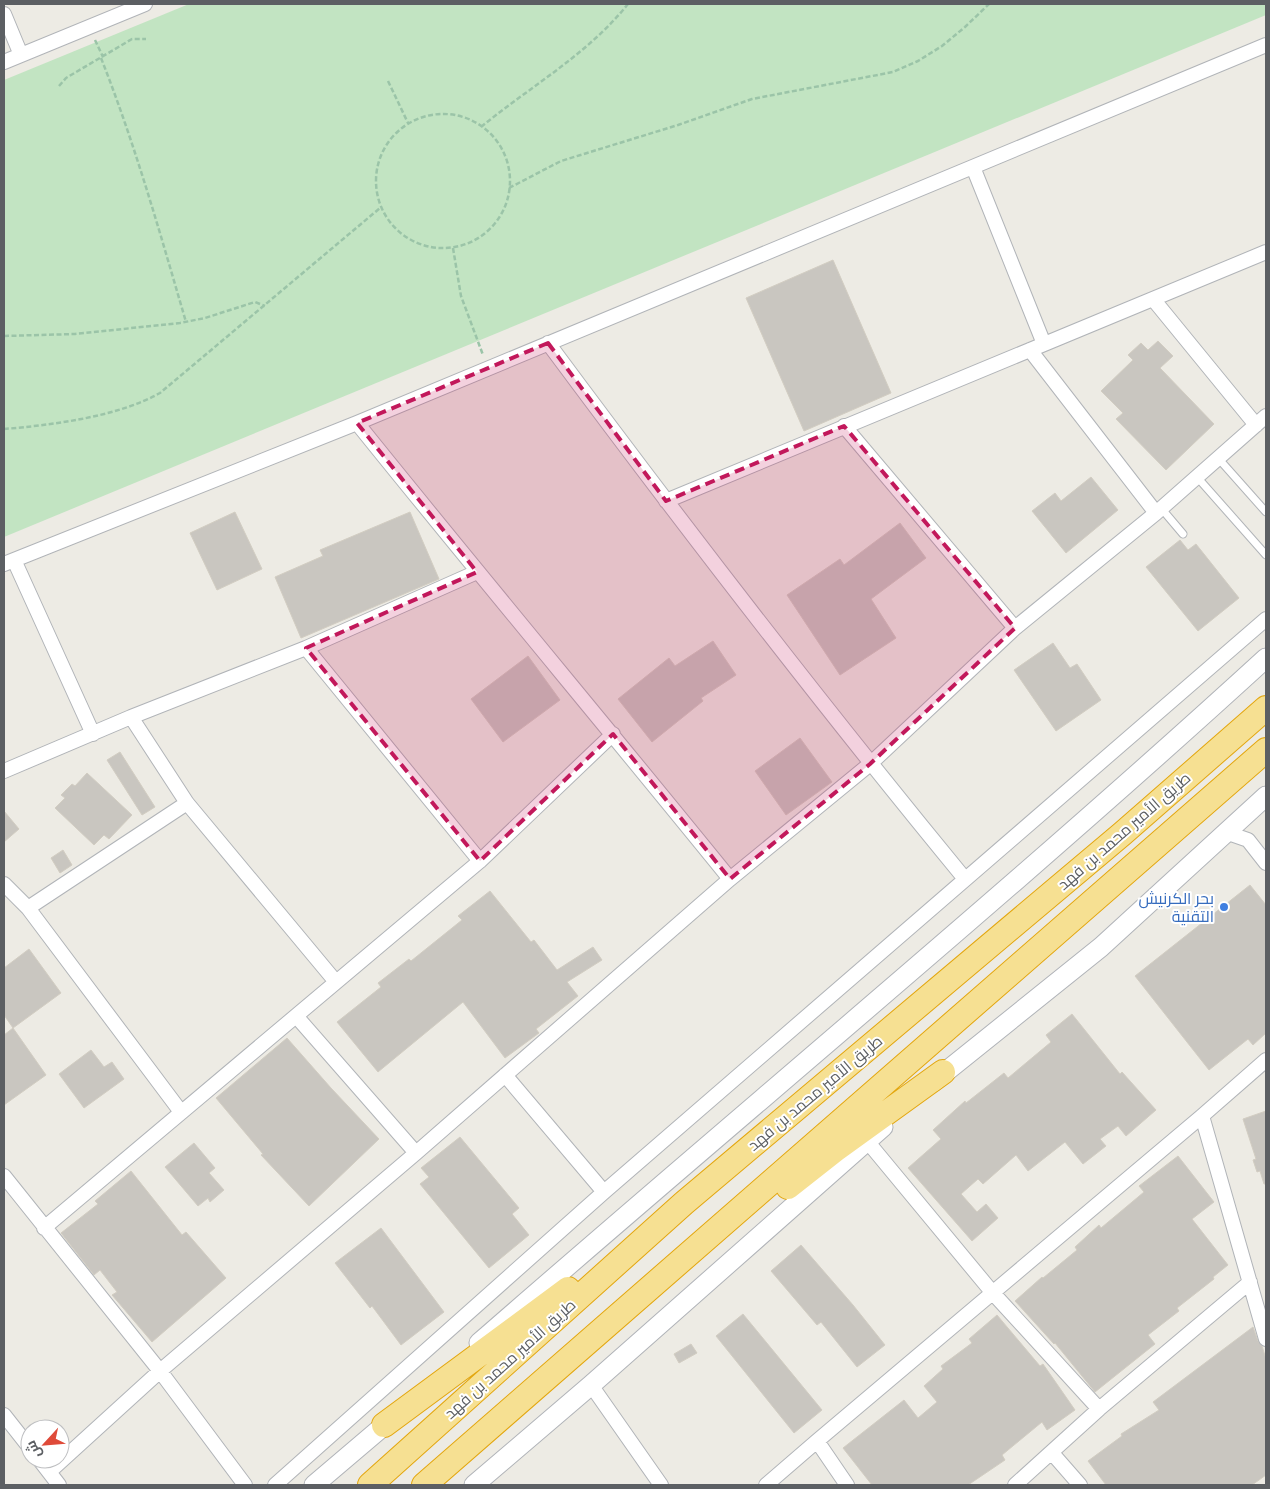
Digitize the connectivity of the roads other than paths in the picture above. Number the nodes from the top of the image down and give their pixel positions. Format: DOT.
graph roads {
  1 [pos="145,4"];
  2 [pos="4,14"];
  3 [pos="1266,45"];
  4 [pos="21,55"];
  5 [pos="4,62"];
  6 [pos="973,167"];
  7 [pos="1266,252"];
  8 [pos="1153,299"];
  9 [pos="548,343"];
  10 [pos="1044,344"];
  11 [pos="1030,350"];
  12 [pos="1261,421"];
  13 [pos="356,423"];
  14 [pos="844,426"];
  15 [pos="1218,458"];
  16 [pos="1196,477"];
  17 [pos="666,501"];
  18 [pos="1159,511"];
  19 [pos="1266,512"];
  20 [pos="1184,534"];
  21 [pos="1266,555"];
  22 [pos="9,562"];
  23 [pos="476,572"];
  24 [pos="1266,619"];
  25 [pos="1015,628"];
  26 [pos="306,648"];
  27 [pos="1266,658"];
  28 [pos="1266,708"];
  29 [pos="131,717"];
  30 [pos="94,734"];
  31 [pos="613,734"];
  32 [pos="1266,750"];
  33 [pos="870,764"];
  34 [pos="4,771"];
  35 [pos="1266,796"];
  36 [pos="187,803"];
  37 [pos="1225,832"];
  38 [pos="480,861"];
  39 [pos="1266,863"];
  40 [pos="730,879"];
  41 [pos="965,879"];
  42 [pos="4,884"];
  43 [pos="28,908"];
  44 [pos="336,982"];
  45 [pos="296,1016"];
  46 [pos="1266,1060"];
  47 [pos="943,1072"];
  48 [pos="505,1075"];
  49 [pos="181,1112"];
  50 [pos="1202,1116"];
  51 [pos="867,1141"];
  52 [pos="416,1153"];
  53 [pos="4,1176"];
  54 [pos="604,1192"];
  55 [pos="684,1203"];
  56 [pos="44,1228"];
  57 [pos="1250,1282"];
  58 [pos="992,1292"];
  59 [pos="1266,1339"];
  60 [pos="585,1344"];
  61 [pos="160,1371"];
  62 [pos="592,1385"];
  63 [pos="1099,1409"];
  64 [pos="4,1415"];
  65 [pos="384,1425"];
  66 [pos="20,1435"];
  67 [pos="816,1440"];
  68 [pos="1052,1453"];
  69 [pos="47,1469"];
  70 [pos="49,1472"];
  71 [pos="60,1485"];
  72 [pos="245,1485"];
  73 [pos="276,1485"];
  74 [pos="314,1485"];
  75 [pos="370,1485"];
  76 [pos="424,1485"];
  77 [pos="474,1485"];
  78 [pos="661,1485"];
  79 [pos="766,1485"];
  80 [pos="847,1485"];
  81 [pos="1015,1485"];
  82 [pos="1080,1485"];
  1 -- 4 [label="street"];
  2 -- 4 [label="street"];
  3 -- 6 [label="street"];
  4 -- 5 [label="street"];
  6 -- 9 [label="street"];
  6 -- 10 [label="street"];
  7 -- 8 [label="street"];
  8 -- 10 [label="street"];
  8 -- 12 [label="street"];
  9 -- 13 [label="street"];
  9 -- 17 [label="street"];
  10 -- 11 [label="street"];
  11 -- 14 [label="street"];
  11 -- 18 [label="street"];
  12 -- 15 [label="street"];
  13 -- 22 [label="street"];
  13 -- 23 [label="street"];
  14 -- 17 [label="street"];
  14 -- 25 [label="street"];
  15 -- 16 [label="street"];
  15 -- 19 [label="lane"];
  16 -- 18 [label="street"];
  16 -- 21 [label="lane"];
  17 -- 33 [label="street"];
  18 -- 20 [label="lane"];
  18 -- 25 [label="street"];
  22 -- 30 [label="street"];
  23 -- 26 [label="street"];
  23 -- 31 [label="street"];
  24 -- 41 [label="street"];
  25 -- 33 [label="street"];
  26 -- 29 [label="street"];
  26 -- 38 [label="street"];
  27 -- 65 [label="main road"];
  28 -- 55 [label="highway, طريق الأمير محمد بن فهد"];
  29 -- 30 [label="street"];
  29 -- 36 [label="street"];
  30 -- 34 [label="street"];
  31 -- 38 [label="street"];
  31 -- 40 [label="street"];
  32 -- 60 [label="highway, طريق الأمير محمد بن فهد"];
  33 -- 40 [label="street"];
  33 -- 41 [label="street"];
  35 -- 37 [label="main road"];
  36 -- 43 [label="street"];
  36 -- 44 [label="street"];
  37 -- 39 [label="street"];
  37 -- 47 [label="main road"];
  38 -- 44 [label="street"];
  40 -- 48 [label="street"];
  41 -- 54 [label="street"];
  42 -- 43 [label="street"];
  43 -- 49 [label="street"];
  44 -- 45 [label="street"];
  45 -- 49 [label="street"];
  45 -- 52 [label="street"];
  46 -- 50 [label="street"];
  47 -- 51 [label="main road"];
  47 -- 60 [label="highway"];
  48 -- 52 [label="street"];
  48 -- 54 [label="street"];
  49 -- 56 [label="street"];
  50 -- 57 [label="street"];
  50 -- 58 [label="street"];
  51 -- 58 [label="street"];
  51 -- 62 [label="main road"];
  52 -- 61 [label="street"];
  53 -- 56 [label="street"];
  54 -- 73 [label="street"];
  55 -- 65 [label="highway"];
  55 -- 75 [label="highway, طريق الأمير محمد بن فهد"];
  56 -- 61 [label="street"];
  57 -- 59 [label="street"];
  57 -- 63 [label="street"];
  58 -- 63 [label="street"];
  58 -- 67 [label="street"];
  60 -- 76 [label="highway, طريق الأمير محمد بن فهد"];
  61 -- 70 [label="street"];
  61 -- 72 [label="street"];
  62 -- 77 [label="main road"];
  62 -- 78 [label="street"];
  63 -- 68 [label="street"];
  64 -- 66 [label="street"];
  65 -- 74 [label="main road"];
  67 -- 79 [label="street"];
  67 -- 80 [label="street"];
  68 -- 81 [label="street"];
  68 -- 82 [label="street"];
  69 -- 70 [label="street"];
  70 -- 71 [label="street"];
}
